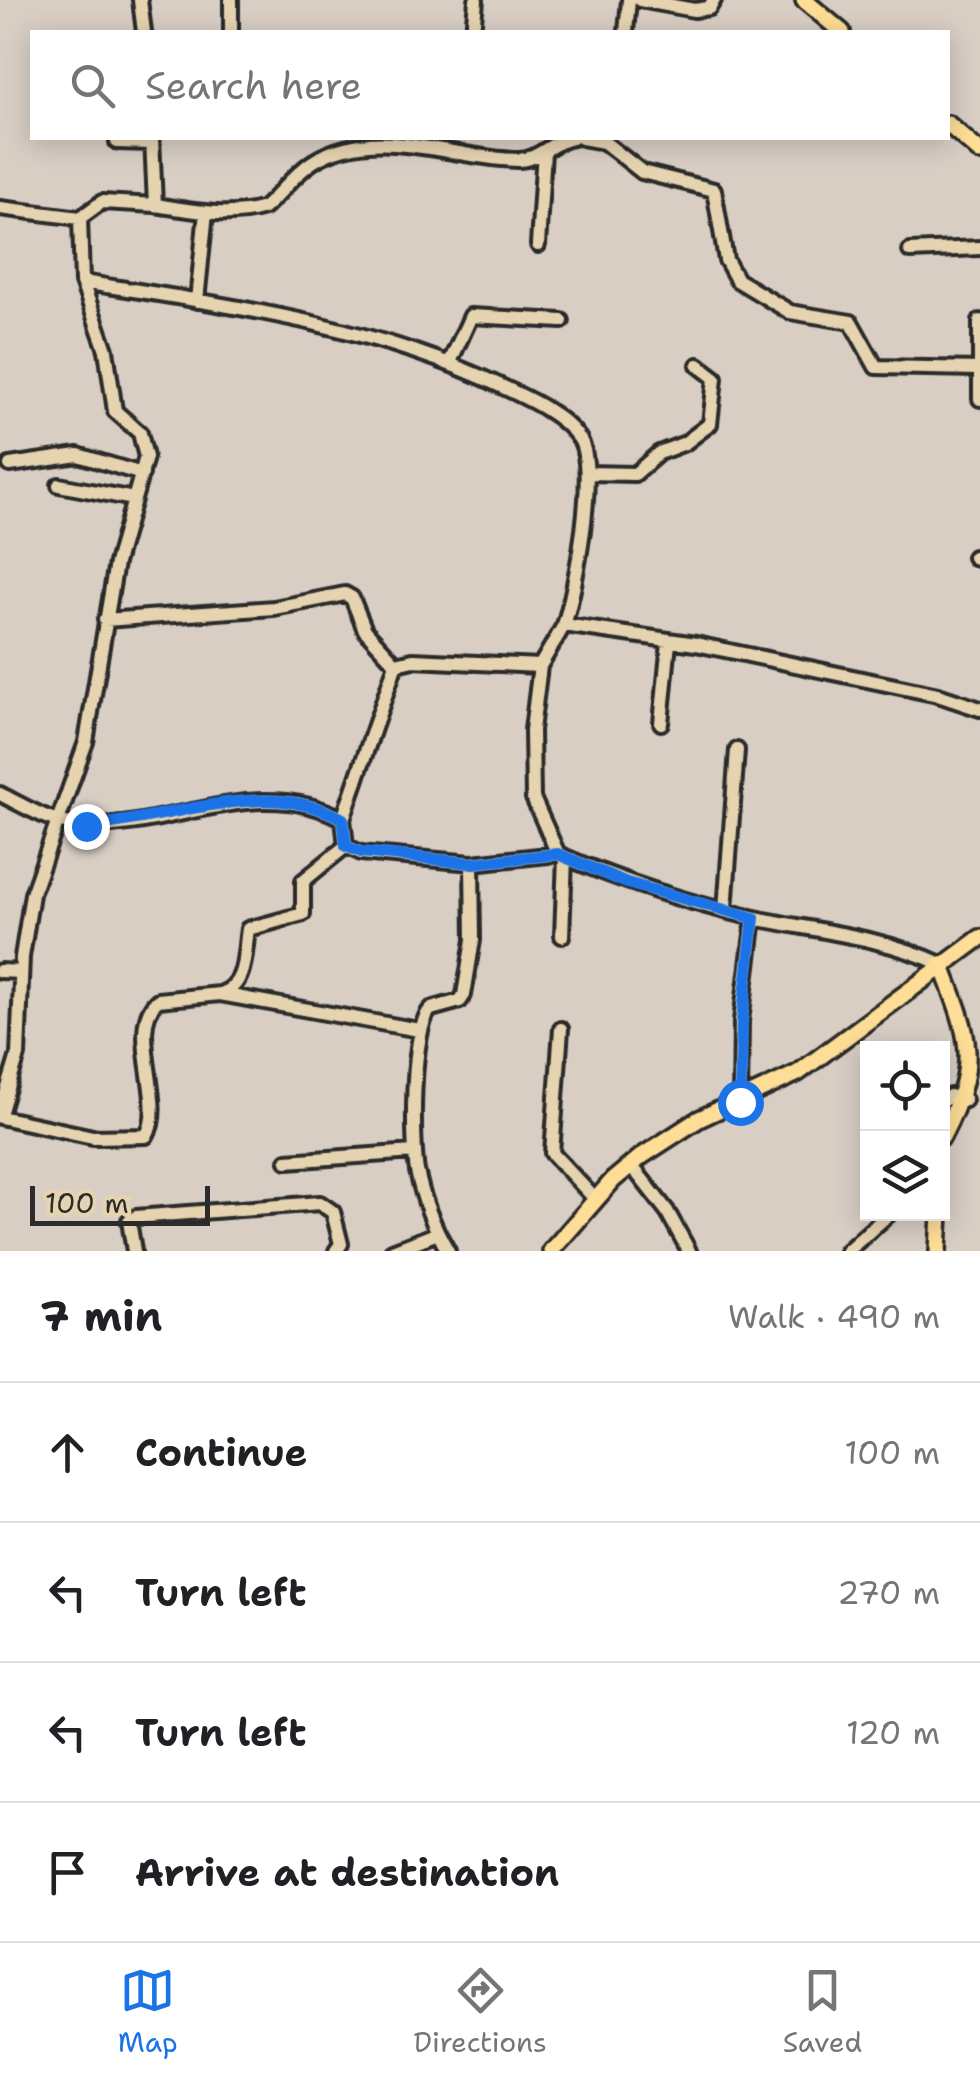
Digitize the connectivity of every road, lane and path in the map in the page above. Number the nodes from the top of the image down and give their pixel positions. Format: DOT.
graph roads {
  1 [pos="140,0"];
  2 [pos="232,0"];
  3 [pos="476,0"];
  4 [pos="629,0"];
  5 [pos="640,0"];
  6 [pos="714,0"];
  7 [pos="806,1"];
  8 [pos="144,30"];
  9 [pos="230,30"];
  10 [pos="473,30"];
  11 [pos="626,30"];
  12 [pos="840,30"];
  13 [pos="950,126"];
  14 [pos="152,140"];
  15 [pos="569,140"];
  16 [pos="117,142"];
  17 [pos="446,143"];
  18 [pos="614,143"];
  19 [pos="544,152"];
  20 [pos="980,152"];
  21 [pos="154,205"];
  22 [pos="0,208"];
  23 [pos="206,212"];
  24 [pos="80,218"];
  25 [pos="538,245"];
  26 [pos="980,248"];
  27 [pos="910,251"];
  28 [pos="82,282"];
  29 [pos="197,300"];
  30 [pos="562,320"];
  31 [pos="980,321"];
  32 [pos="450,362"];
  33 [pos="698,366"];
  34 [pos="979,369"];
  35 [pos="980,398"];
  36 [pos="10,465"];
  37 [pos="588,473"];
  38 [pos="142,474"];
  39 [pos="59,485"];
  40 [pos="134,499"];
  41 [pos="105,620"];
  42 [pos="564,625"];
  43 [pos="669,642"];
  44 [pos="396,664"];
  45 [pos="540,666"];
  46 [pos="980,709"];
  47 [pos="661,723"];
  48 [pos="737,750"];
  49 [pos="0,794"];
  50 [pos="343,819"];
  51 [pos="56,822"];
  52 [pos="346,846"];
  53 [pos="561,856"];
  54 [pos="472,863"];
  55 [pos="725,910"];
  56 [pos="754,918"];
  57 [pos="562,936"];
  58 [pos="980,938"];
  59 [pos="941,964"];
  60 [pos="0,971"];
  61 [pos="21,972"];
  62 [pos="220,994"];
  63 [pos="560,1028"];
  64 [pos="420,1030"];
  65 [pos="950,1096"];
  66 [pos="965,1100"];
  67 [pos="740,1102"];
  68 [pos="0,1113"];
  69 [pos="946,1131"];
  70 [pos="414,1152"];
  71 [pos="287,1160"];
  72 [pos="631,1165"];
  73 [pos="595,1199"];
  74 [pos="881,1221"];
  75 [pos="940,1221"];
  76 [pos="438,1233"];
  77 [pos="134,1251"];
  78 [pos="336,1251"];
  79 [pos="392,1251"];
  80 [pos="448,1251"];
  81 [pos="551,1251"];
  82 [pos="688,1251"];
  83 [pos="847,1251"];
  84 [pos="938,1251"];
  1 -- 8 [label="street"];
  2 -- 9 [label="street"];
  3 -- 10 [label="street"];
  4 -- 11 [label="street"];
  5 -- 6 [label="street"];
  7 -- 12 [label="main road"];
  13 -- 20 [label="main road"];
  14 -- 16 [label="street"];
  14 -- 21 [label="street"];
  15 -- 19 [label="street"];
  17 -- 19 [label="street"];
  17 -- 23 [label="street"];
  18 -- 34 [label="street"];
  19 -- 25 [label="street"];
  21 -- 23 [label="street"];
  21 -- 24 [label="street"];
  22 -- 24 [label="street"];
  23 -- 29 [label="street"];
  24 -- 28 [label="street"];
  26 -- 27 [label="street"];
  28 -- 29 [label="street"];
  28 -- 38 [label="street"];
  29 -- 32 [label="street"];
  30 -- 32 [label="street"];
  31 -- 34 [label="street"];
  32 -- 37 [label="street"];
  33 -- 37 [label="street"];
  34 -- 35 [label="street"];
  36 -- 38 [label="street"];
  37 -- 42 [label="street"];
  38 -- 40 [label="street"];
  39 -- 40 [label="street"];
  40 -- 41 [label="street"];
  41 -- 44 [label="street"];
  41 -- 51 [label="street"];
  42 -- 43 [label="street"];
  42 -- 45 [label="street"];
  43 -- 46 [label="street"];
  43 -- 47 [label="street"];
  44 -- 45 [label="street"];
  44 -- 50 [label="street"];
  45 -- 53 [label="street"];
  48 -- 55 [label="street"];
  49 -- 51 [label="street"];
  50 -- 51 [label="street"];
  50 -- 52 [label="street"];
  51 -- 61 [label="street"];
  52 -- 54 [label="street"];
  52 -- 62 [label="street"];
  53 -- 54 [label="street"];
  53 -- 55 [label="street"];
  53 -- 57 [label="street"];
  54 -- 64 [label="street"];
  55 -- 56 [label="street"];
  56 -- 59 [label="street"];
  56 -- 67 [label="street"];
  58 -- 59 [label="main road"];
  59 -- 66 [label="main road"];
  59 -- 67 [label="main road"];
  60 -- 61 [label="street"];
  61 -- 68 [label="street"];
  62 -- 64 [label="street"];
  62 -- 68 [label="street"];
  63 -- 73 [label="street"];
  64 -- 70 [label="street"];
  65 -- 66 [label="street"];
  66 -- 69 [label="main road"];
  67 -- 72 [label="main road"];
  70 -- 71 [label="street"];
  70 -- 76 [label="street"];
  72 -- 73 [label="main road"];
  72 -- 82 [label="street"];
  73 -- 81 [label="main road"];
  74 -- 83 [label="street"];
  75 -- 84 [label="main road"];
  76 -- 79 [label="street"];
  76 -- 80 [label="street"];
  77 -- 78 [label="street"];
}
